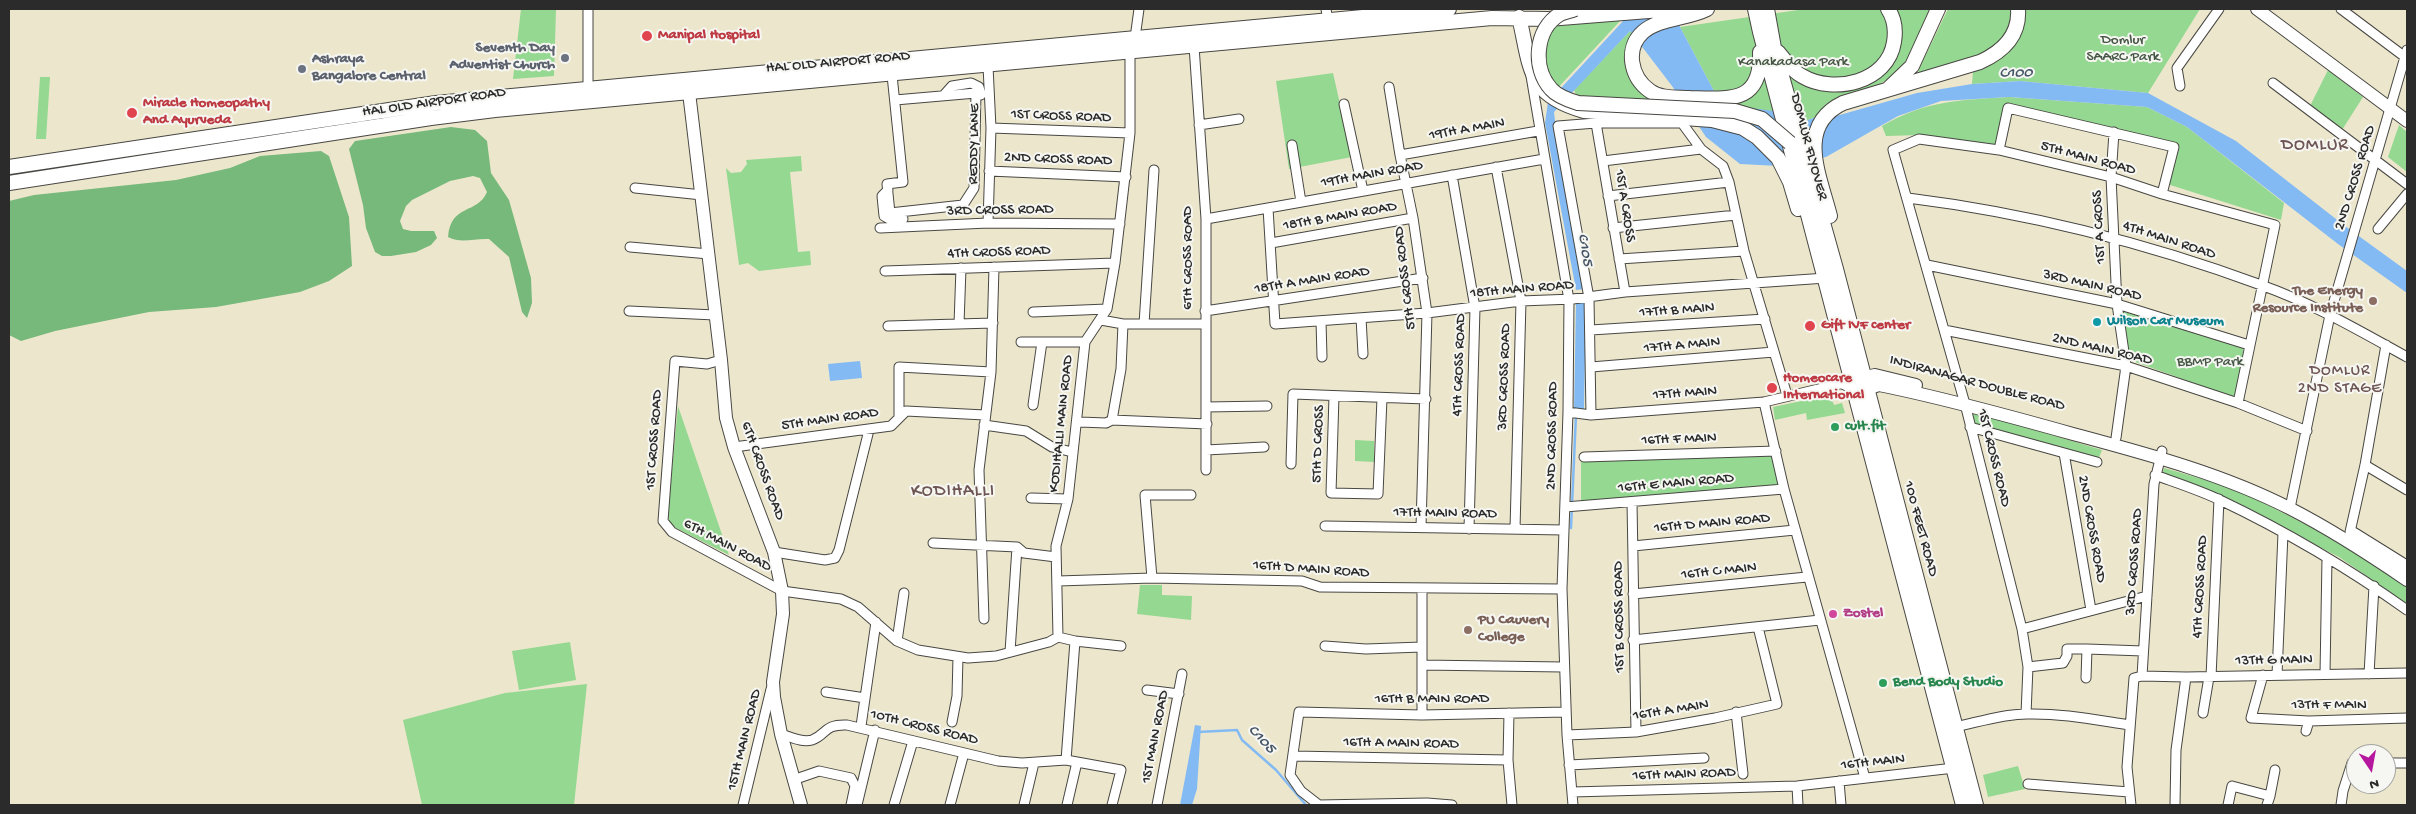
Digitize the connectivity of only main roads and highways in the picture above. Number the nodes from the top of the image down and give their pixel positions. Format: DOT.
graph roads {
  1 [pos="1449,9"];
  2 [pos="1574,9"];
  3 [pos="1707,9"];
  4 [pos="1755,9"];
  5 [pos="1766,9"];
  6 [pos="1888,9"];
  7 [pos="1938,9"];
  8 [pos="2018,9"];
  9 [pos="1396,11"];
  10 [pos="1677,14"];
  11 [pos="1327,15"];
  12 [pos="1519,18"];
  13 [pos="1760,32"];
  14 [pos="1774,48"];
  15 [pos="693,88"];
  16 [pos="1886,91"];
  17 [pos="1790,143"];
  18 [pos="9,168"];
  19 [pos="1808,170"];
  20 [pos="9,183"];
  21 [pos="1828,263"];
  22 [pos="1963,805"];
  23 [pos="1976,805"];
  1 -- 9 [label="main road, HAL OLD AIRPORT ROAD"];
  2 -- 17 [label="main road, bridge"];
  3 -- 10 [label="main road"];
  4 -- 13 [label="main road, DOMLUR FLYOVER"];
  5 -- 14 [label="main road, DOMLUR FLYOVER"];
  6 -- 14 [label="main road"];
  7 -- 16 [label="main road"];
  8 -- 16 [label="main road"];
  9 -- 11 [label="main road, HAL OLD AIRPORT ROAD"];
  10 -- 12 [label="main road, HAL OLD AIRPORT ROAD"];
  10 -- 13 [label="main road"];
  11 -- 15 [label="main road, HAL OLD AIRPORT ROAD"];
  12 -- 15 [label="main road, HAL OLD AIRPORT ROAD"];
  12 -- 21 [label="main road"];
  13 -- 17 [label="main road, DOMLUR FLYOVER"];
  14 -- 19 [label="main road, DOMLUR FLYOVER"];
  15 -- 18 [label="main road, HAL OLD AIRPORT ROAD"];
  15 -- 20 [label="main road, HAL OLD AIRPORT ROAD"];
  16 -- 19 [label="main road"];
  17 -- 19 [label="main road, DOMLUR FLYOVER"];
  19 -- 21 [label="main road, DOMLUR FLYOVER"];
  19 -- 21 [label="main road"];
  21 -- 22 [label="main road, 100 FEET ROAD"];
  21 -- 23 [label="main road, 100 FEET ROAD"];
}
